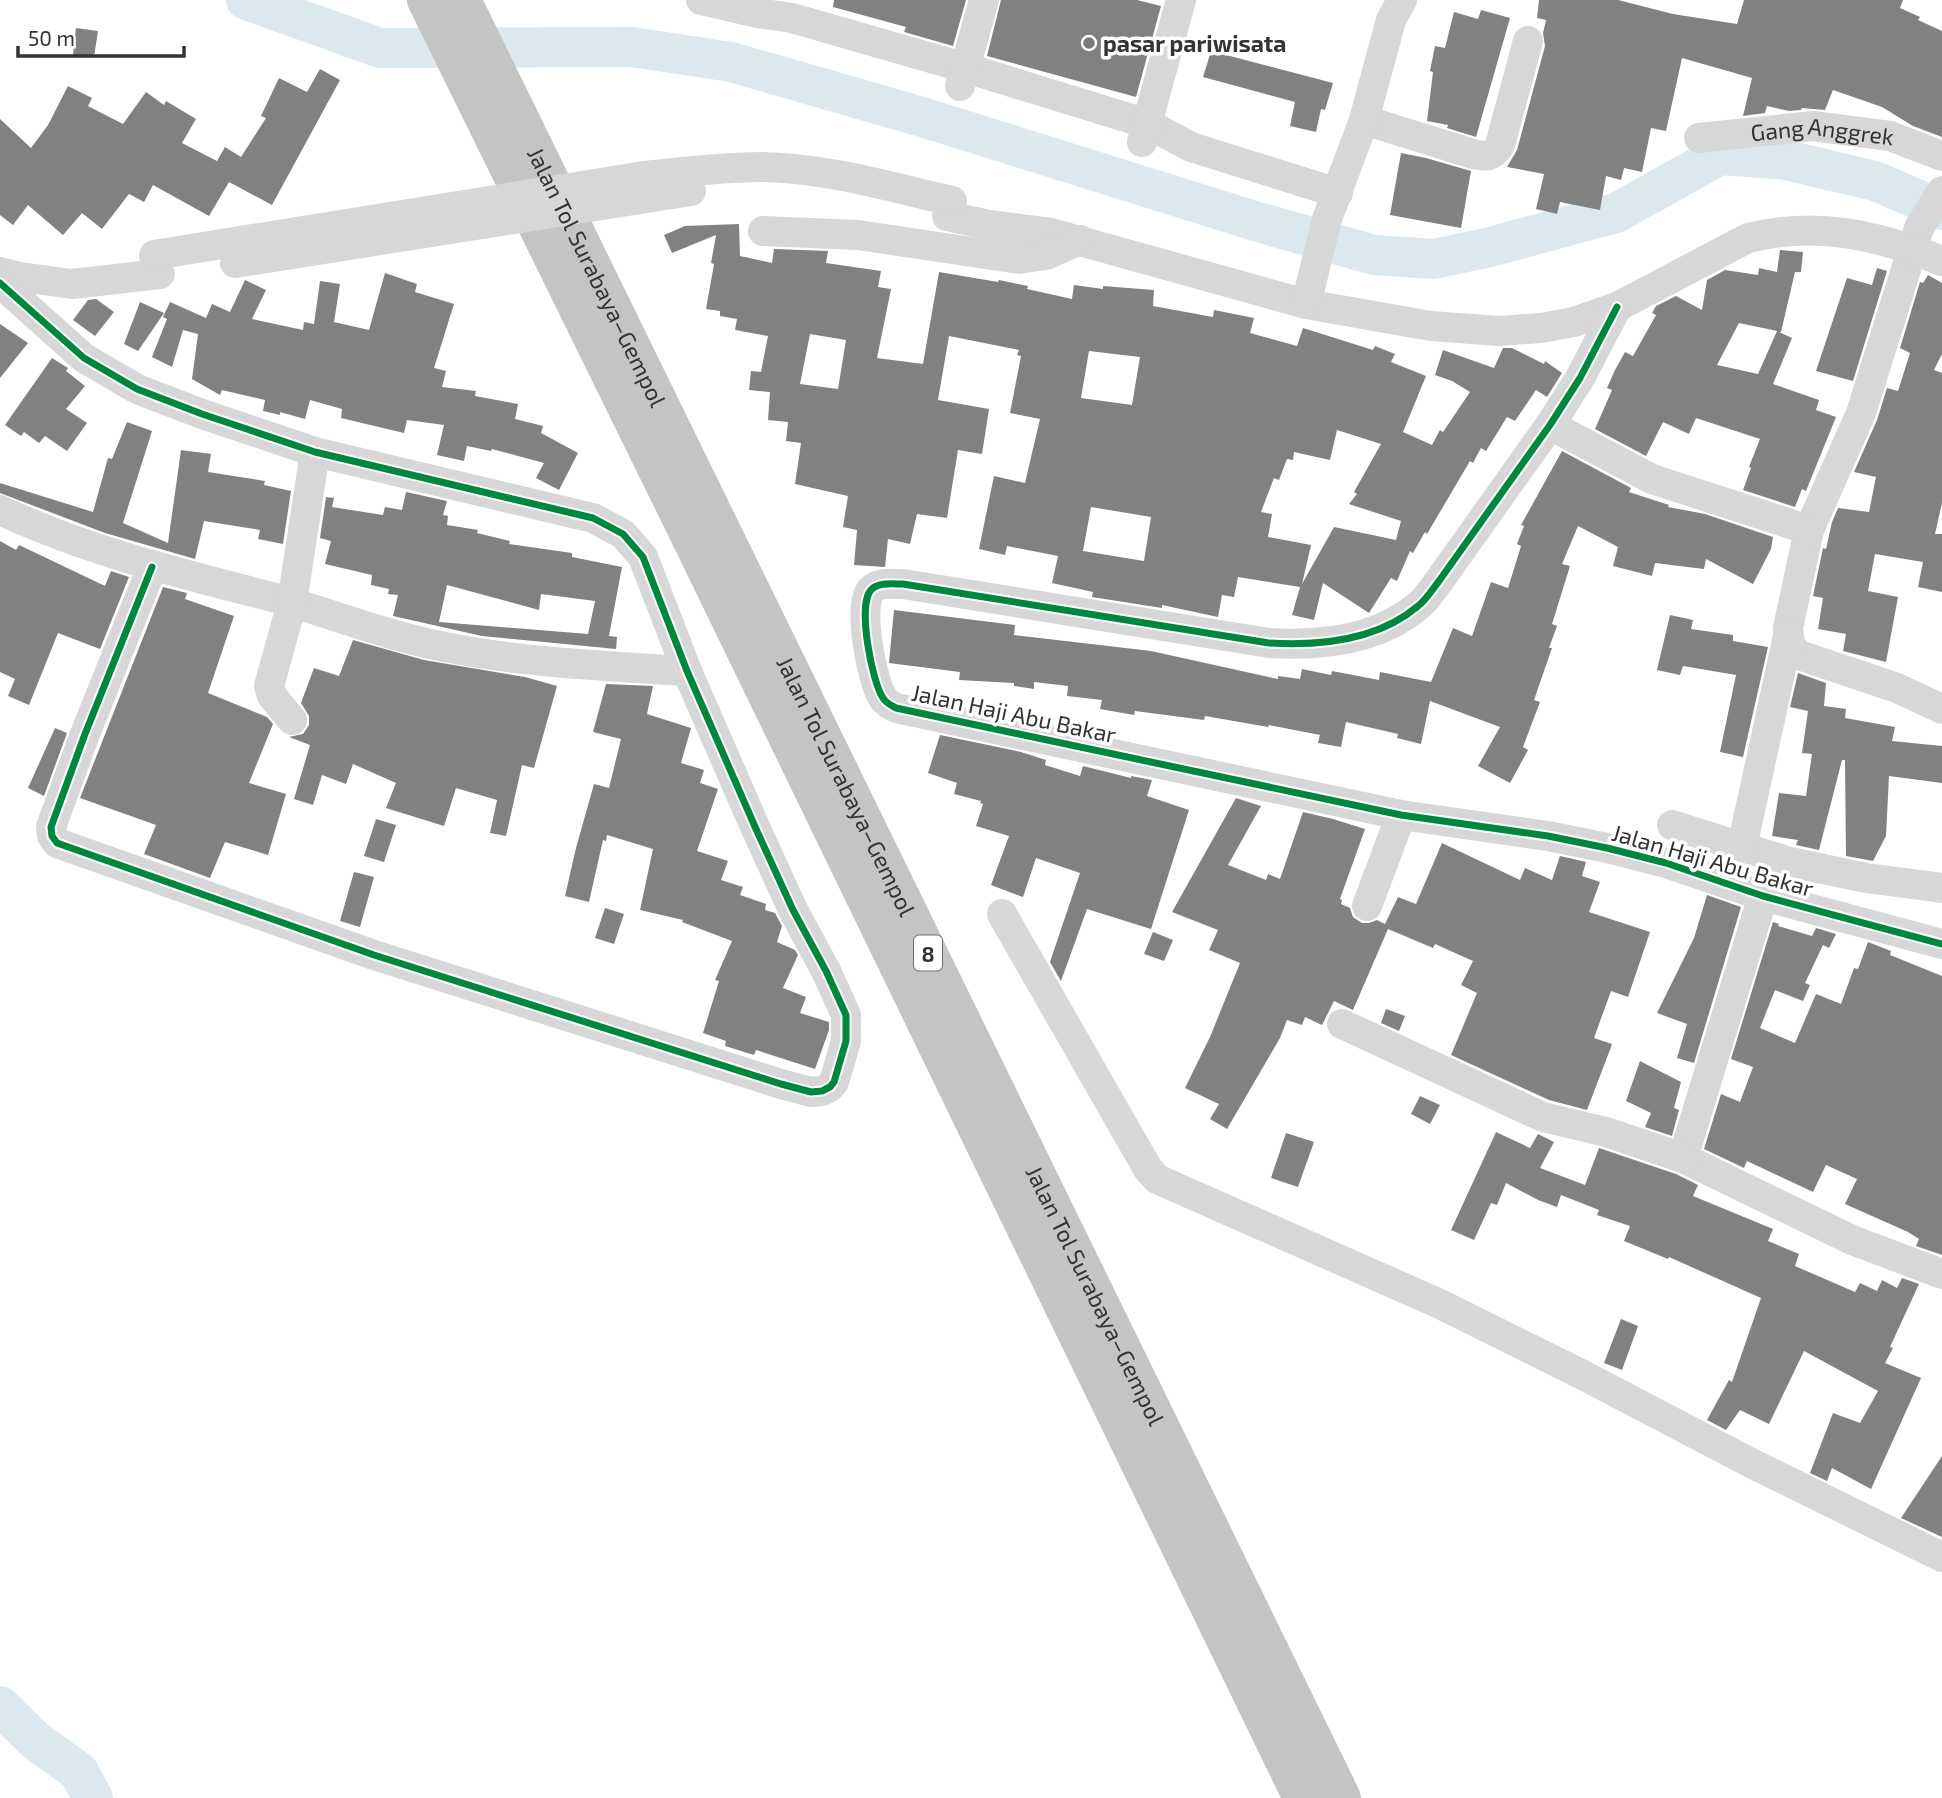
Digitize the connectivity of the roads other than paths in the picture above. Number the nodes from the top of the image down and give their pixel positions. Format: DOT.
graph roads {
  1 [pos="701,0"];
  2 [pos="984,0"];
  3 [pos="1181,0"];
  4 [pos="1395,7"];
  5 [pos="451,14"];
  6 [pos="792,17"];
  7 [pos="1528,41"];
  8 [pos="964,77"];
  9 [pos="498,113"];
  10 [pos="1364,120"];
  11 [pos="1145,133"];
  12 [pos="1699,138"];
  13 [pos="1942,156"];
  14 [pos="1942,191"];
  15 [pos="1338,193"];
  16 [pos="763,231"];
  17 [pos="1915,239"];
  18 [pos="1080,240"];
  19 [pos="1942,261"];
  20 [pos="0,272"];
  21 [pos="0,284"];
  22 [pos="1308,295"];
  23 [pos="1617,307"];
  24 [pos="1550,425"];
  25 [pos="315,452"];
  26 [pos="0,510"];
  27 [pos="1809,530"];
  28 [pos="152,567"];
  29 [pos="293,596"];
  30 [pos="1788,636"];
  31 [pos="687,671"];
  32 [pos="1942,709"];
  33 [pos="292,720"];
  34 [pos="1401,815"];
  35 [pos="1672,825"];
  36 [pos="1742,847"];
  37 [pos="1942,888"];
  38 [pos="1763,896"];
  39 [pos="1367,905"];
  40 [pos="1002,914"];
  41 [pos="1942,944"];
  42 [pos="1342,1024"];
  43 [pos="1683,1158"];
  44 [pos="1942,1273"];
  45 [pos="1942,1557"];
  46 [pos="1302,1798"];
  47 [pos="1342,1798"];
  1 -- 6 [label="street"];
  2 -- 8 [label="street"];
  3 -- 11 [label="street"];
  4 -- 10 [label="street"];
  5 -- 9 [label="highway, Jalan Tol Surabaya–Gempol / 8"];
  6 -- 8 [label="street"];
  7 -- 10 [label="street"];
  8 -- 11 [label="street"];
  9 -- 46 [label="highway, Jalan Tol Surabaya–Gempol / 8"];
  9 -- 47 [label="highway, Jalan Tol Surabaya–Gempol / 8"];
  10 -- 15 [label="street"];
  11 -- 15 [label="street"];
  12 -- 13 [label="street, Gang Anggrek"];
  14 -- 17 [label="street"];
  15 -- 22 [label="street"];
  16 -- 18 [label="street"];
  17 -- 19 [label="street"];
  17 -- 23 [label="street"];
  17 -- 27 [label="street"];
  18 -- 20 [label="street, bridge"];
  18 -- 22 [label="street"];
  21 -- 25 [label="street"];
  22 -- 23 [label="street"];
  23 -- 24 [label="street, Jalan Haji Abu Bakar"];
  24 -- 27 [label="street"];
  24 -- 34 [label="street, Jalan Haji Abu Bakar"];
  25 -- 29 [label="street"];
  25 -- 31 [label="street"];
  26 -- 28 [label="street"];
  27 -- 30 [label="street"];
  28 -- 29 [label="street"];
  28 -- 31 [label="street"];
  29 -- 31 [label="street"];
  29 -- 33 [label="street"];
  30 -- 32 [label="street"];
  30 -- 36 [label="street"];
  34 -- 38 [label="street, Jalan Haji Abu Bakar"];
  34 -- 39 [label="street"];
  35 -- 36 [label="street"];
  36 -- 37 [label="street"];
  38 -- 41 [label="street, Jalan Haji Abu Bakar"];
  38 -- 43 [label="street"];
  40 -- 45 [label="street"];
  42 -- 43 [label="street"];
  43 -- 44 [label="street"];
}
